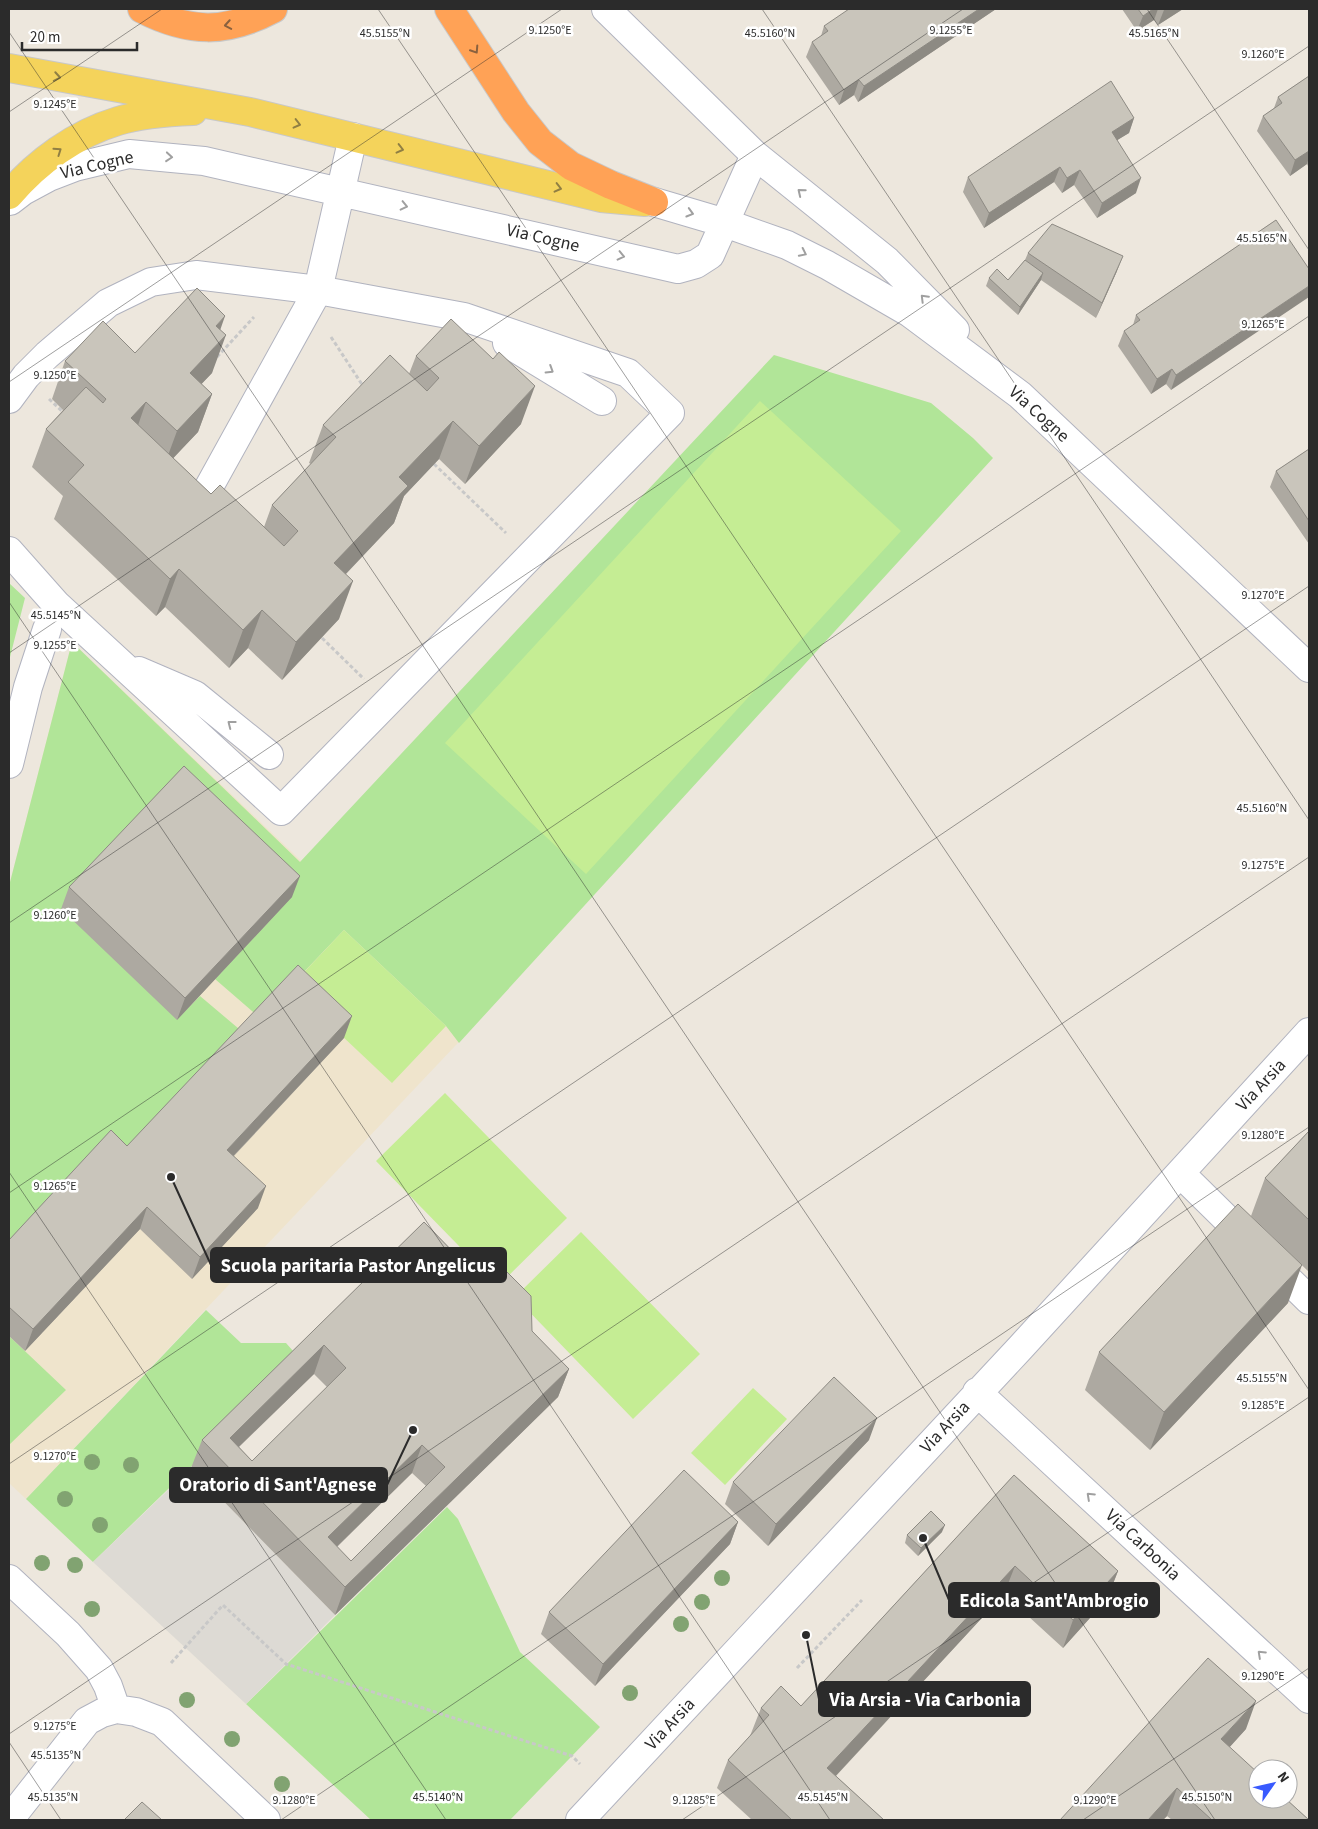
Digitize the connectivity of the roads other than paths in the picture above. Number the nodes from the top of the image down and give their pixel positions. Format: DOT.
graph roads {
  1 [pos="142,9"];
  2 [pos="273,9"];
  3 [pos="449,9"];
  4 [pos="606,9"];
  5 [pos="9,68"];
  6 [pos="250,112"];
  7 [pos="353,137"];
  8 [pos="755,155"];
  9 [pos="339,192"];
  10 [pos="9,196"];
  11 [pos="654,202"];
  12 [pos="9,203"];
  13 [pos="725,223"];
  14 [pos="314,298"];
  15 [pos="464,316"];
  16 [pos="1020,395"];
  17 [pos="9,399"];
  18 [pos="602,401"];
  19 [pos="204,496"];
  20 [pos="9,551"];
  21 [pos="47,629"];
  22 [pos="118,662"];
  23 [pos="1309,668"];
  24 [pos="269,755"];
  25 [pos="9,764"];
  26 [pos="1309,1032"];
  27 [pos="1180,1173"];
  28 [pos="1309,1300"];
  29 [pos="977,1392"];
  30 [pos="9,1579"];
  31 [pos="1309,1699"];
  32 [pos="116,1709"];
  33 [pos="9,1820"];
  34 [pos="266,1820"];
  35 [pos="580,1820"];
  2 -- 1 [label="highway, one-way"];
  3 -- 11 [label="highway, one-way"];
  4 -- 8 [label="street"];
  5 -- 6 [label="main road, one-way"];
  6 -- 7 [label="main road, one-way"];
  10 -- 6 [label="main road, one-way"];
  7 -- 9 [label="street"];
  7 -- 11 [label="main road, one-way"];
  8 -- 13 [label="street"];
  16 -- 8 [label="street, one-way"];
  12 -- 9 [label="street, Via Cogne, one-way"];
  9 -- 13 [label="street, Via Cogne, one-way"];
  9 -- 14 [label="street"];
  11 -- 13 [label="street, Via Cogne, one-way"];
  13 -- 16 [label="street, Via Cogne, one-way"];
  14 -- 15 [label="street"];
  14 -- 17 [label="street"];
  14 -- 19 [label="street"];
  15 -- 18 [label="street, one-way"];
  15 -- 22 [label="street"];
  16 -- 23 [label="street, Via Cogne"];
  20 -- 22 [label="street"];
  21 -- 25 [label="street"];
  24 -- 22 [label="street, one-way"];
  26 -- 27 [label="street, Via Arsia"];
  27 -- 28 [label="street"];
  27 -- 29 [label="street, Via Arsia"];
  31 -- 29 [label="street, Via Carbonia, one-way"];
  29 -- 35 [label="street, Via Arsia"];
  30 -- 32 [label="street"];
  32 -- 33 [label="street"];
  32 -- 34 [label="street"];
}
